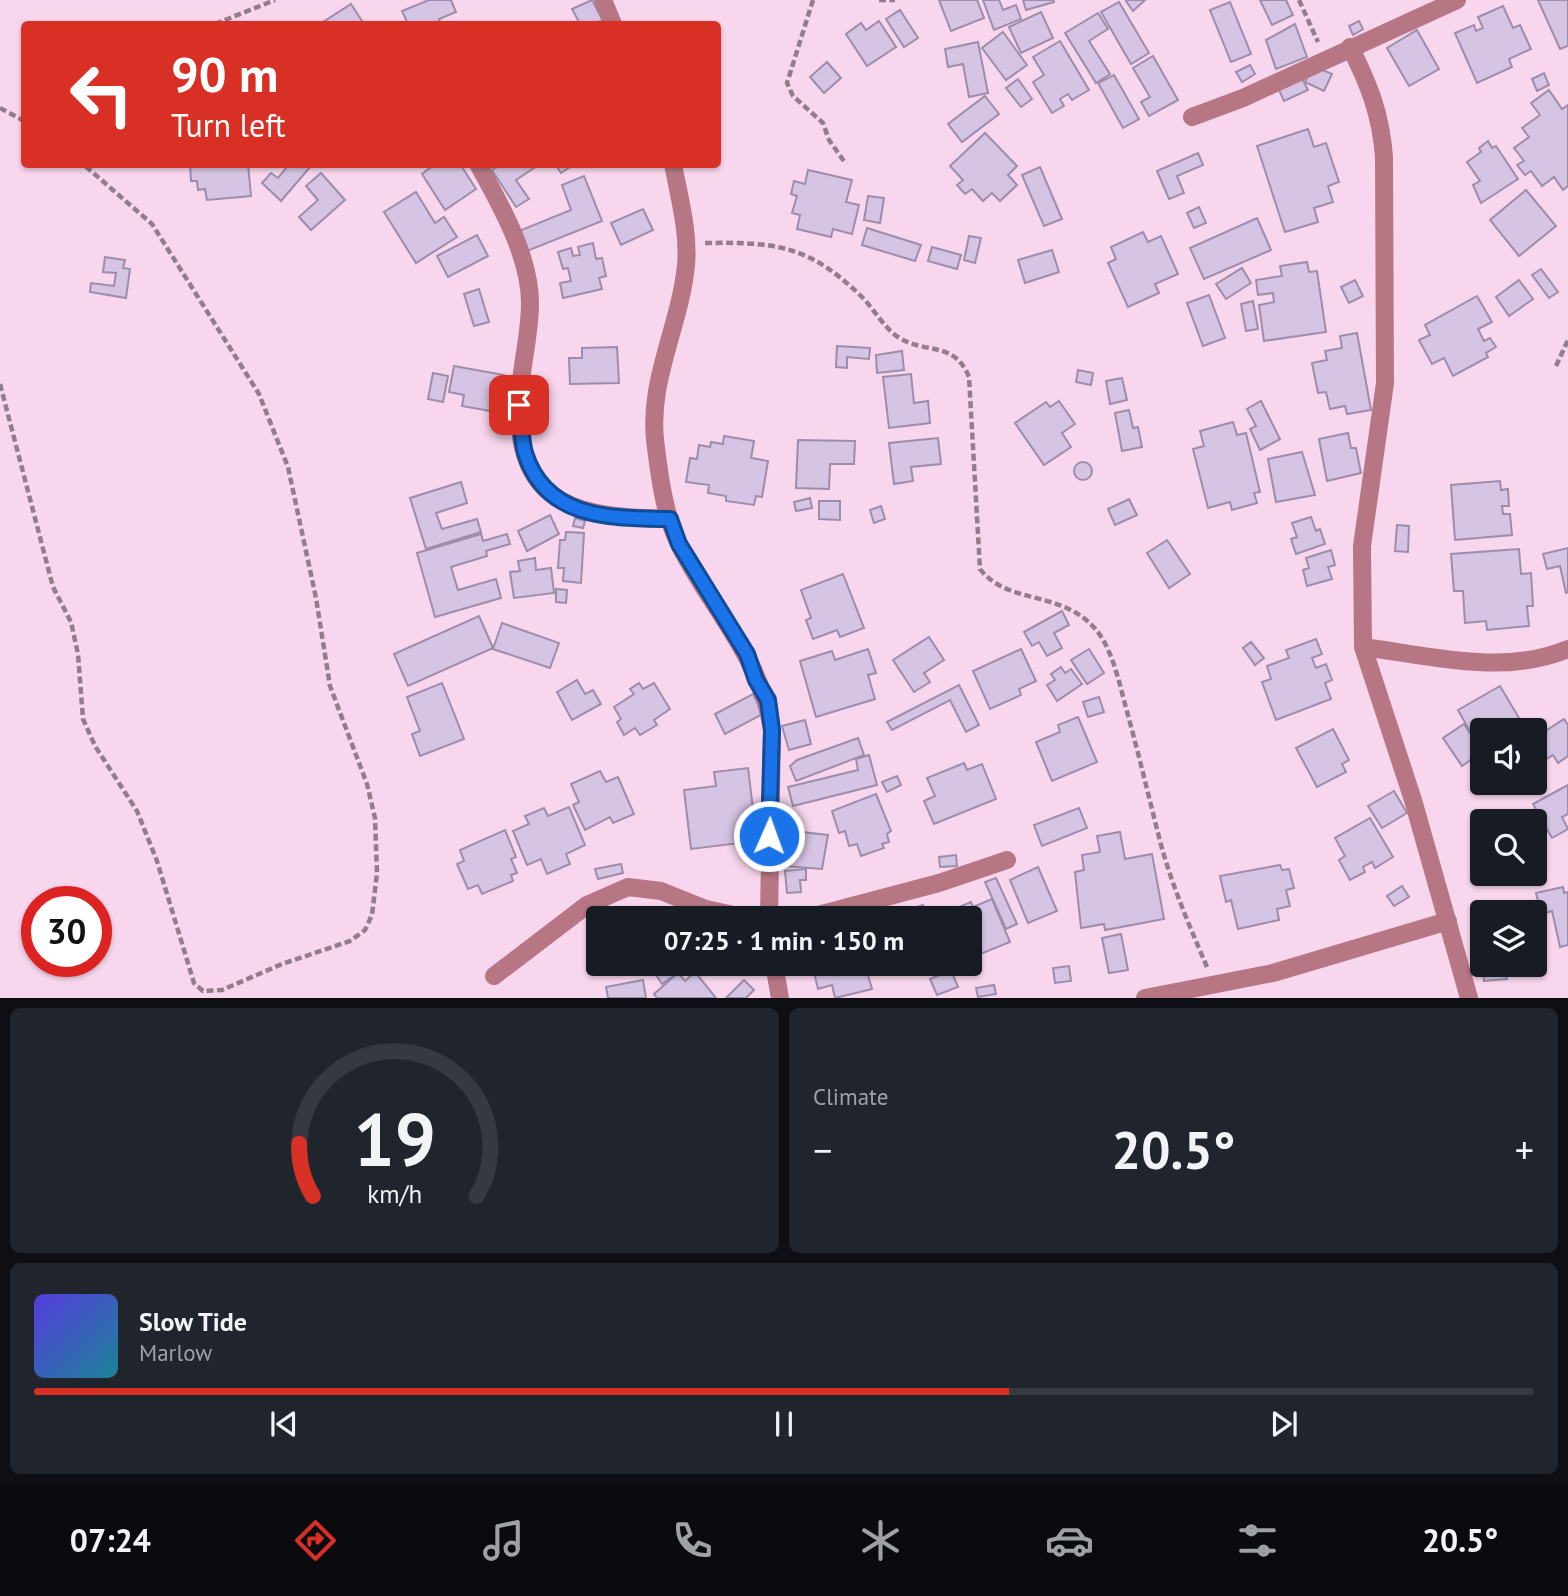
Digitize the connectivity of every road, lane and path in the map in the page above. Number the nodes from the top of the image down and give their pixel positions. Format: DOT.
graph roads {
  1 [pos="275,0"];
  2 [pos="603,0"];
  3 [pos="813,0"];
  4 [pos="879,0"];
  5 [pos="895,0"];
  6 [pos="1299,0"];
  7 [pos="1457,0"];
  8 [pos="222,21"];
  9 [pos="612,21"];
  10 [pos="1350,47"];
  11 [pos="1325,58"];
  12 [pos="0,108"];
  13 [pos="1192,117"];
  14 [pos="21,119"];
  15 [pos="846,163"];
  16 [pos="88,168"];
  17 [pos="480,168"];
  18 [pos="674,168"];
  19 [pos="687,243"];
  20 [pos="1568,340"];
  21 [pos="1556,366"];
  22 [pos="0,384"];
  23 [pos="670,519"];
  24 [pos="1363,647"];
  25 [pos="1568,649"];
  26 [pos="1007,860"];
  27 [pos="698,906"];
  28 [pos="769,906"];
  29 [pos="852,906"];
  30 [pos="1448,921"];
  31 [pos="494,976"];
  32 [pos="776,976"];
  33 [pos="1215,985"];
  34 [pos="780,998"];
  35 [pos="1145,998"];
  36 [pos="1469,998"];
  1 -- 8 [label="path"];
  2 -- 9 [label="street"];
  3 -- 15 [label="path"];
  4 -- 5 [label="path"];
  6 -- 11 [label="path"];
  7 -- 10 [label="street"];
  10 -- 11 [label="street"];
  10 -- 24 [label="street"];
  11 -- 13 [label="street"];
  12 -- 14 [label="path"];
  16 -- 22 [label="path"];
  17 -- 23 [label="street"];
  18 -- 19 [label="street"];
  19 -- 23 [label="street"];
  19 -- 33 [label="path"];
  20 -- 21 [label="path"];
  23 -- 28 [label="street"];
  24 -- 25 [label="street"];
  24 -- 30 [label="street"];
  26 -- 29 [label="street"];
  27 -- 31 [label="street"];
  30 -- 33 [label="street"];
  30 -- 36 [label="street"];
  32 -- 34 [label="street"];
  33 -- 35 [label="street"];
}
